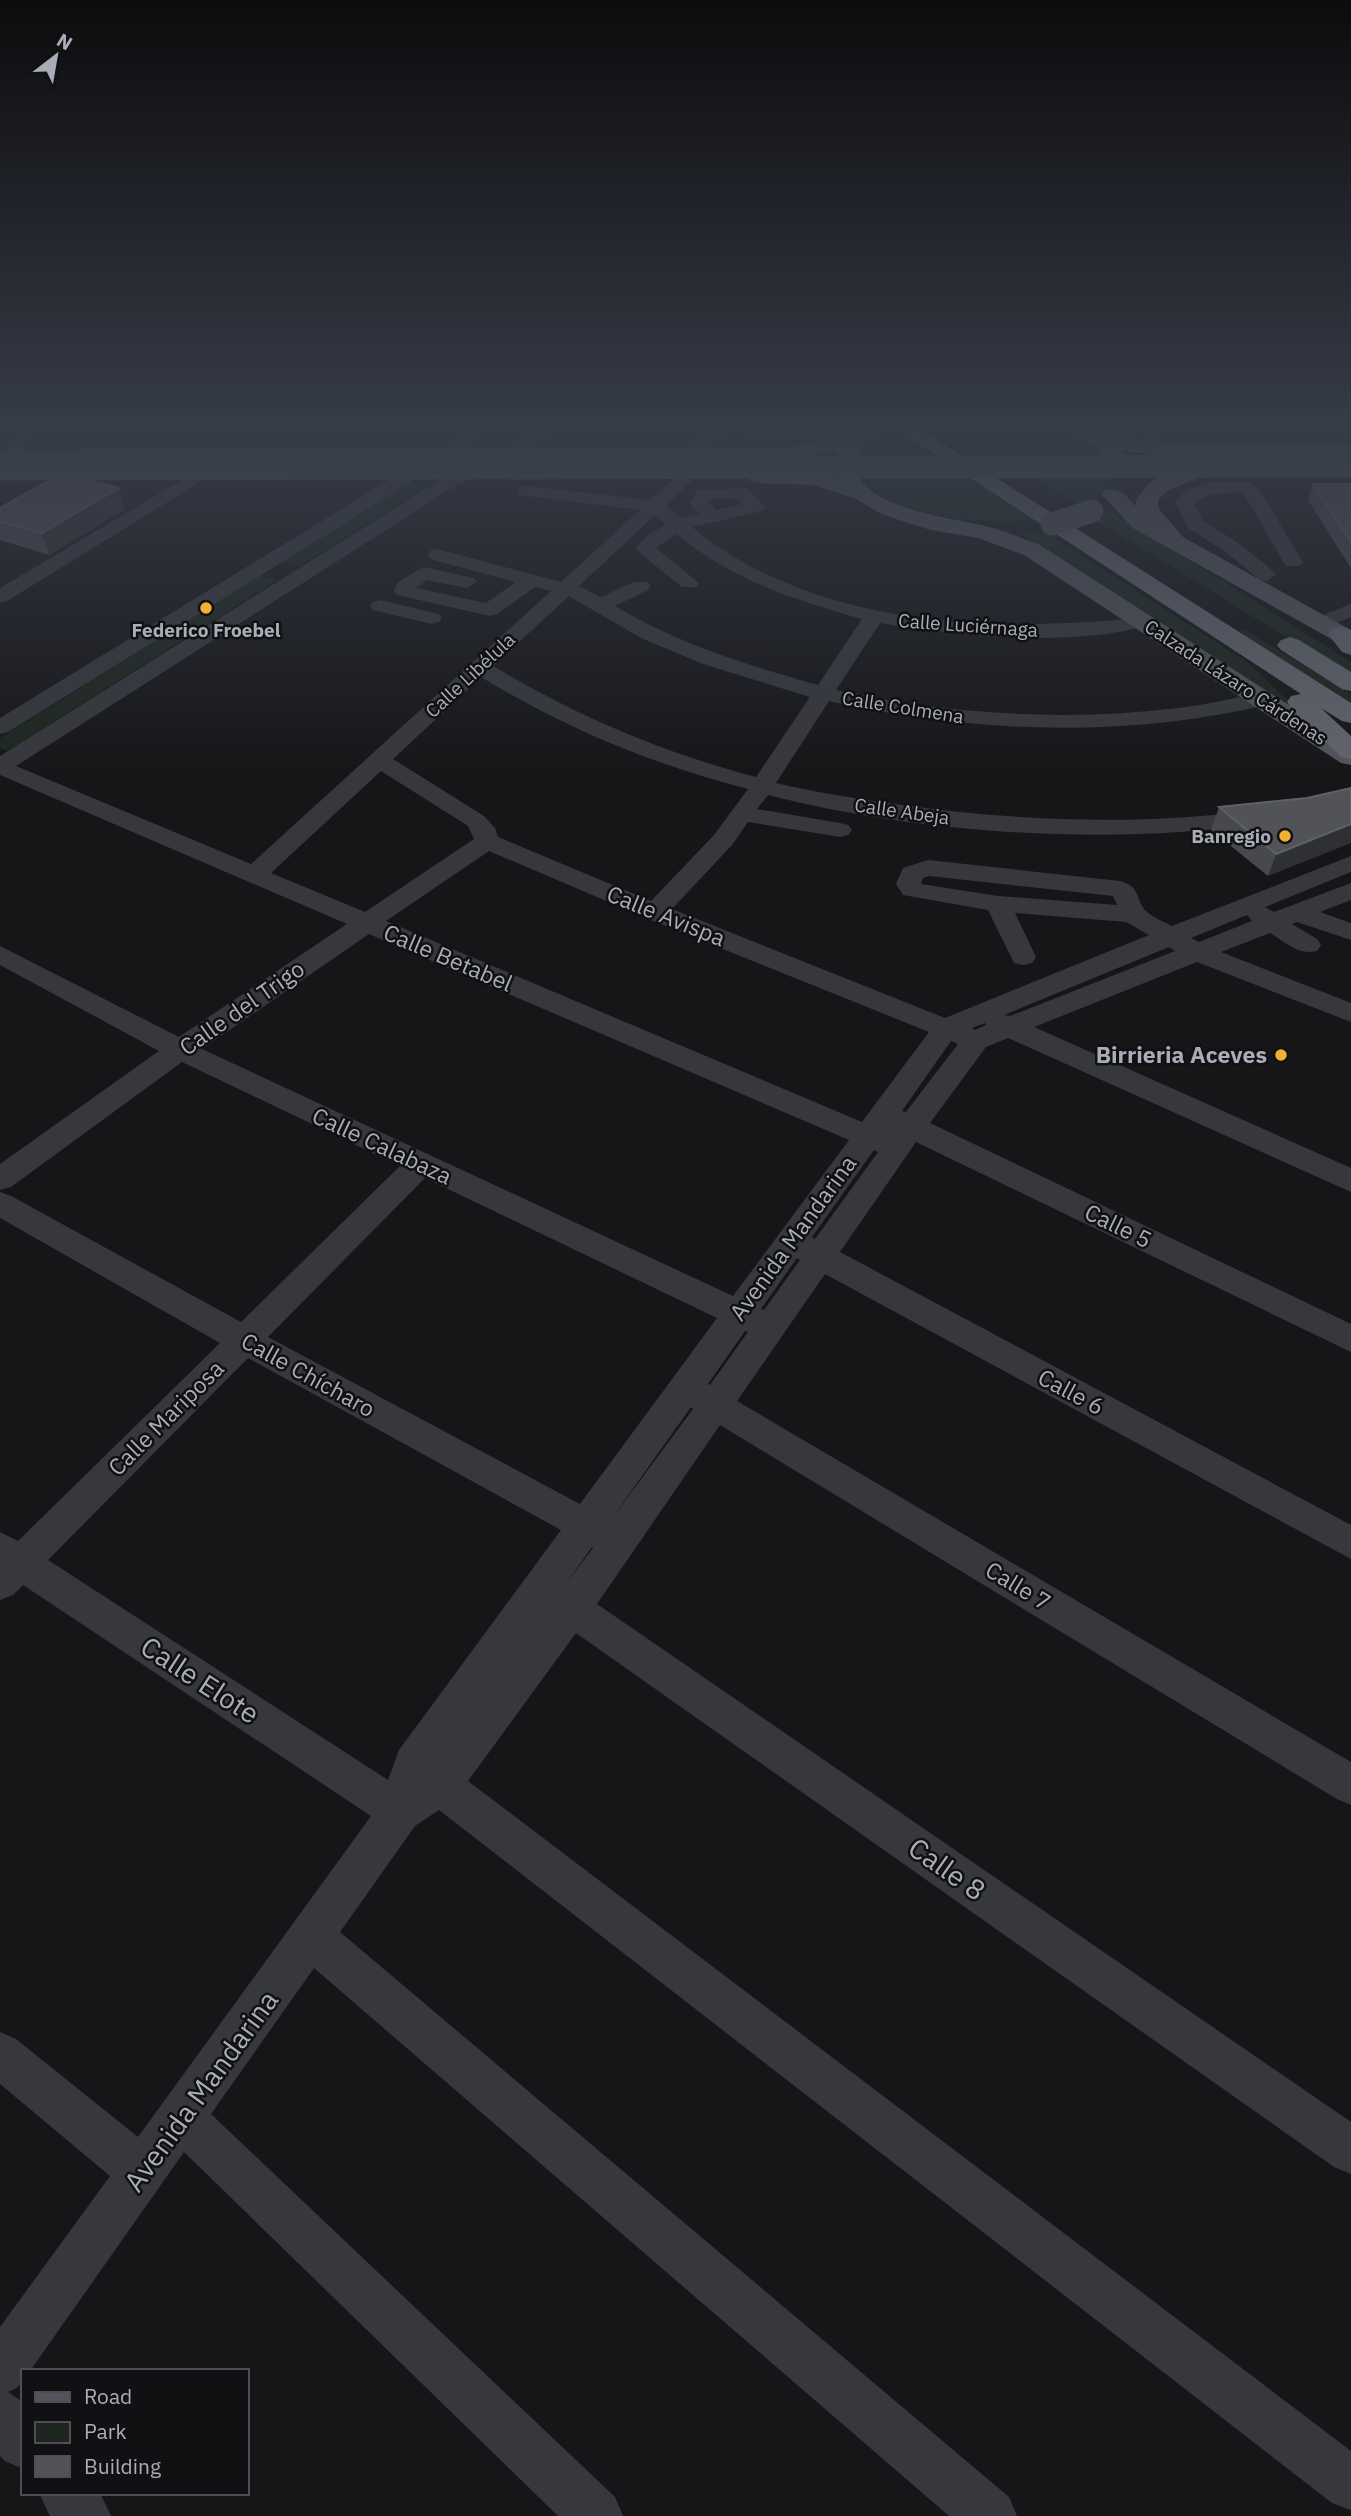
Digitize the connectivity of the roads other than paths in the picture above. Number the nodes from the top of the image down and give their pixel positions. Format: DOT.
graph roads {
  1 [pos="92,540"];
  2 [pos="302,540"];
  3 [pos="355,540"];
  4 [pos="617,540"];
  5 [pos="654,540"];
  6 [pos="698,540"];
  7 [pos="1006,540"];
  8 [pos="1075,540"];
  9 [pos="1171,540"];
  10 [pos="1178,540"];
  11 [pos="1221,540"];
  12 [pos="1280,540"];
  13 [pos="1292,540"];
  14 [pos="1186,549"];
  15 [pos="437,555"];
  16 [pos="1293,562"];
  17 [pos="262,565"];
  18 [pos="296,577"];
  19 [pos="531,580"];
  20 [pos="1258,580"];
  21 [pos="689,583"];
  22 [pos="640,586"];
  23 [pos="565,588"];
  24 [pos="516,594"];
  25 [pos="0,597"];
  26 [pos="600,605"];
  27 [pos="380,606"];
  28 [pos="1351,610"];
  29 [pos="874,616"];
  30 [pos="1142,621"];
  31 [pos="455,624"];
  32 [pos="1269,632"];
  33 [pos="1341,636"];
  34 [pos="1238,643"];
  35 [pos="478,667"];
  36 [pos="1351,683"];
  37 [pos="824,694"];
  38 [pos="1262,699"];
  39 [pos="1351,715"];
  40 [pos="0,727"];
  41 [pos="1351,751"];
  42 [pos="1351,757"];
  43 [pos="378,759"];
  44 [pos="0,767"];
  45 [pos="762,786"];
  46 [pos="743,814"];
  47 [pos="1282,814"];
  48 [pos="840,830"];
  49 [pos="486,842"];
  50 [pos="1351,863"];
  51 [pos="254,875"];
  52 [pos="1351,891"];
  53 [pos="998,904"];
  54 [pos="1246,905"];
  55 [pos="655,912"];
  56 [pos="1297,913"];
  57 [pos="1132,914"];
  58 [pos="366,923"];
  59 [pos="1273,923"];
  60 [pos="1351,932"];
  61 [pos="1172,937"];
  62 [pos="1308,945"];
  63 [pos="1198,953"];
  64 [pos="0,954"];
  65 [pos="1023,957"];
  66 [pos="1351,1013"];
  67 [pos="1008,1026"];
  68 [pos="967,1027"];
  69 [pos="180,1050"];
  70 [pos="890,1131"];
  71 [pos="421,1164"];
  72 [pos="0,1179"];
  73 [pos="1351,1181"];
  74 [pos="0,1203"];
  75 [pos="805,1248"];
  76 [pos="738,1312"];
  77 [pos="769,1328"];
  78 [pos="1351,1339"];
  79 [pos="244,1340"];
  80 [pos="700,1396"];
  81 [pos="584,1525"];
  82 [pos="618,1543"];
  83 [pos="1351,1543"];
  84 [pos="7,1565"];
  85 [pos="556,1600"];
  86 [pos="440,1785"];
  87 [pos="1351,1786"];
  88 [pos="400,1811"];
  89 [pos="311,1936"];
  90 [pos="0,2055"];
  91 [pos="181,2117"];
  92 [pos="1351,2150"];
  93 [pos="143,2172"];
  94 [pos="0,2370"];
  95 [pos="0,2415"];
  96 [pos="21,2440"];
  97 [pos="1351,2484"];
  98 [pos="67,2495"];
  99 [pos="84,2516"];
  100 [pos="596,2516"];
  101 [pos="990,2516"];
  1 -- 25 [label="street"];
  2 -- 17 [label="street"];
  3 -- 18 [label="street"];
  4 -- 23 [label="street, Calle Libélula"];
  5 -- 21 [label="street"];
  6 -- 29 [label="street, Calle Luciérnaga"];
  7 -- 30 [label="main road, Calzada Lázaro Cárdenas"];
  8 -- 34 [label="highway, Calzada Lázaro Cárdenas"];
  9 -- 14 [label="main road"];
  10 -- 14 [label="main road"];
  11 -- 20 [label="street"];
  12 -- 16 [label="street"];
  13 -- 16 [label="street"];
  14 -- 20 [label="main road"];
  15 -- 19 [label="street, Calle Colmena"];
  16 -- 20 [label="street"];
  17 -- 18 [label="street"];
  17 -- 40 [label="street"];
  18 -- 44 [label="street"];
  19 -- 23 [label="street, Calle Colmena"];
  19 -- 24 [label="street"];
  20 -- 33 [label="main road"];
  22 -- 26 [label="street"];
  23 -- 26 [label="street, Calle Colmena"];
  23 -- 35 [label="street, Calle Libélula"];
  26 -- 37 [label="street, Calle Colmena"];
  27 -- 31 [label="street"];
  28 -- 33 [label="street"];
  29 -- 30 [label="street, Calle Luciérnaga"];
  29 -- 37 [label="street"];
  30 -- 38 [label="main road, Calzada Lázaro Cárdenas"];
  32 -- 36 [label="highway"];
  34 -- 39 [label="highway, Calzada Lázaro Cárdenas"];
  34 -- 41 [label="highway"];
  35 -- 43 [label="street, Calle Libélula"];
  35 -- 45 [label="street, Calle Abeja"];
  37 -- 38 [label="street, Calle Colmena"];
  37 -- 45 [label="street"];
  38 -- 42 [label="main road, Calzada Lázaro Cárdenas"];
  43 -- 49 [label="street"];
  43 -- 51 [label="street, Calle Libélula"];
  44 -- 51 [label="street, Calle Betabel"];
  45 -- 46 [label="street"];
  45 -- 47 [label="street, Calle Abeja"];
  46 -- 48 [label="street"];
  46 -- 55 [label="street"];
  49 -- 55 [label="street, Calle Avispa"];
  49 -- 58 [label="street, Calle del Trigo"];
  50 -- 54 [label="street"];
  51 -- 58 [label="street, Calle Betabel"];
  52 -- 56 [label="street"];
  53 -- 57 [label="street"];
  53 -- 57 [label="street"];
  53 -- 65 [label="street"];
  54 -- 59 [label="street"];
  54 -- 61 [label="street"];
  55 -- 68 [label="street, Calle Avispa"];
  56 -- 59 [label="street"];
  56 -- 60 [label="street"];
  57 -- 61 [label="street"];
  58 -- 69 [label="street, Calle del Trigo"];
  58 -- 70 [label="street, Calle Betabel"];
  59 -- 62 [label="street"];
  59 -- 63 [label="street"];
  61 -- 63 [label="street"];
  61 -- 68 [label="street"];
  63 -- 66 [label="street"];
  63 -- 67 [label="street"];
  64 -- 69 [label="street, Calle Calabaza"];
  67 -- 68 [label="street, Calle Avispa"];
  67 -- 73 [label="street, Calle Avispa"];
  68 -- 70 [label="street, Avenida Mandarina"];
  69 -- 71 [label="street, Calle Calabaza"];
  69 -- 72 [label="street, Calle del Trigo"];
  70 -- 75 [label="street, Avenida Mandarina"];
  70 -- 78 [label="street, Calle 5"];
  71 -- 76 [label="street, Calle Calabaza"];
  71 -- 79 [label="street, Calle Mariposa"];
  74 -- 79 [label="street, Calle Chícharo"];
  75 -- 76 [label="street, Avenida Mandarina"];
  75 -- 77 [label="street, Avenida Mandarina"];
  75 -- 83 [label="street, Calle 6"];
  76 -- 77 [label="street, Calle Calabaza"];
  76 -- 80 [label="street, Avenida Mandarina"];
  77 -- 80 [label="street, Avenida Mandarina"];
  79 -- 81 [label="street, Calle Chícharo"];
  79 -- 84 [label="street, Calle Mariposa"];
  80 -- 81 [label="street, Avenida Mandarina"];
  80 -- 82 [label="street, Avenida Mandarina"];
  80 -- 87 [label="street, Calle 7"];
  81 -- 82 [label="street, Calle Chícharo"];
  81 -- 85 [label="street, Avenida Mandarina"];
  82 -- 85 [label="street, Avenida Mandarina"];
  84 -- 88 [label="street, Calle Elote"];
  85 -- 86 [label="street, Avenida Mandarina"];
  85 -- 88 [label="street, Avenida Mandarina"];
  85 -- 92 [label="street, Calle 8"];
  86 -- 88 [label="street, Avenida Mandarina"];
  86 -- 97 [label="street"];
  88 -- 89 [label="street, Avenida Mandarina"];
  89 -- 91 [label="street, Avenida Mandarina"];
  89 -- 101 [label="street"];
  90 -- 93 [label="street"];
  91 -- 93 [label="street, Avenida Mandarina"];
  91 -- 100 [label="street"];
  93 -- 94 [label="street, Avenida Mandarina"];
  95 -- 96 [label="street"];
  98 -- 99 [label="street"];
}
